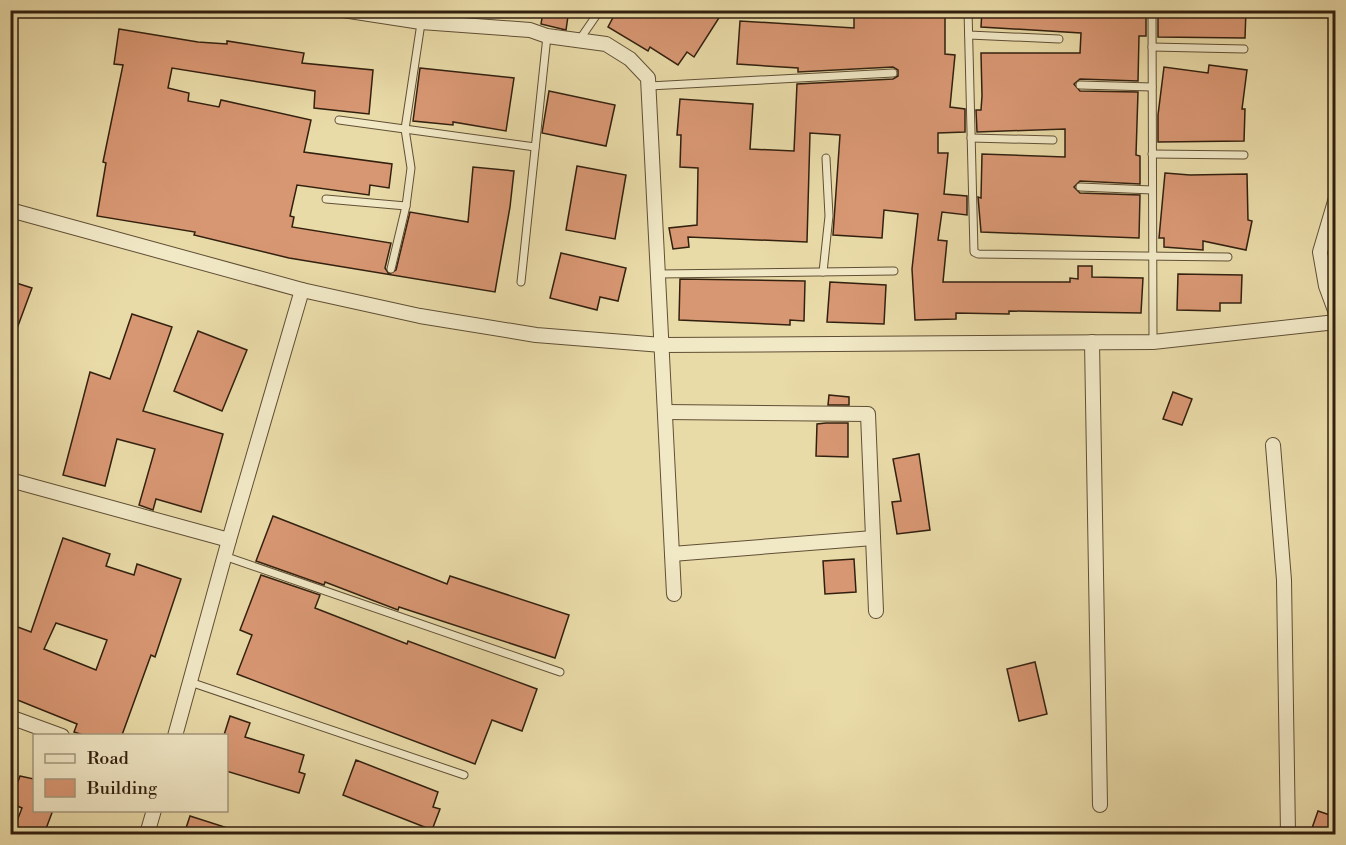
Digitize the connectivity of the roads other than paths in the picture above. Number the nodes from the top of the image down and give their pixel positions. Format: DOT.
graph roads {
  1 [pos="343,10"];
  2 [pos="600,10"];
  3 [pos="968,10"];
  4 [pos="1152,10"];
  5 [pos="422,16"];
  6 [pos="969,35"];
  7 [pos="548,36"];
  8 [pos="580,39"];
  9 [pos="1059,39"];
  10 [pos="1152,47"];
  11 [pos="1244,49"];
  12 [pos="893,74"];
  13 [pos="1080,85"];
  14 [pos="649,86"];
  15 [pos="1152,87"];
  16 [pos="339,120"];
  17 [pos="405,129"];
  18 [pos="971,138"];
  19 [pos="1053,140"];
  20 [pos="535,147"];
  21 [pos="1152,154"];
  22 [pos="1244,155"];
  23 [pos="826,158"];
  24 [pos="1080,187"];
  25 [pos="1152,190"];
  26 [pos="1335,198"];
  27 [pos="326,199"];
  28 [pos="406,207"];
  29 [pos="10,210"];
  30 [pos="1152,257"];
  31 [pos="1228,257"];
  32 [pos="391,269"];
  33 [pos="894,271"];
  34 [pos="823,272"];
  35 [pos="658,274"];
  36 [pos="521,282"];
  37 [pos="302,290"];
  38 [pos="1335,313"];
  39 [pos="1335,322"];
  40 [pos="1092,342"];
  41 [pos="1153,342"];
  42 [pos="662,345"];
  43 [pos="665,412"];
  44 [pos="1273,445"];
  45 [pos="10,480"];
  46 [pos="873,538"];
  47 [pos="229,540"];
  48 [pos="672,554"];
  49 [pos="224,556"];
  50 [pos="674,594"];
  51 [pos="876,611"];
  52 [pos="560,672"];
  53 [pos="190,682"];
  54 [pos="10,717"];
  55 [pos="59,734"];
  56 [pos="175,734"];
  57 [pos="464,775"];
  58 [pos="1100,805"];
  59 [pos="153,812"];
  60 [pos="147,834"];
  61 [pos="1288,834"];
  1 -- 5 [label="street"];
  2 -- 8 [label="lane"];
  3 -- 6 [label="lane"];
  4 -- 10 [label="lane"];
  5 -- 7 [label="street"];
  5 -- 17 [label="lane"];
  6 -- 9 [label="lane"];
  6 -- 18 [label="lane"];
  7 -- 8 [label="street"];
  7 -- 20 [label="lane"];
  8 -- 14 [label="street"];
  10 -- 11 [label="lane"];
  10 -- 15 [label="lane"];
  12 -- 14 [label="lane"];
  13 -- 15 [label="lane"];
  14 -- 35 [label="street"];
  15 -- 21 [label="lane"];
  16 -- 17 [label="lane"];
  17 -- 20 [label="lane"];
  17 -- 28 [label="lane"];
  18 -- 19 [label="lane"];
  18 -- 30 [label="lane"];
  20 -- 36 [label="lane"];
  21 -- 22 [label="lane"];
  21 -- 25 [label="lane"];
  23 -- 34 [label="lane"];
  24 -- 25 [label="lane"];
  25 -- 30 [label="lane"];
  26 -- 38 [label="street"];
  27 -- 28 [label="lane"];
  28 -- 32 [label="lane"];
  29 -- 37 [label="street"];
  30 -- 31 [label="lane"];
  30 -- 41 [label="lane"];
  33 -- 34 [label="lane"];
  34 -- 35 [label="lane"];
  35 -- 42 [label="street"];
  37 -- 42 [label="street"];
  37 -- 47 [label="street"];
  39 -- 41 [label="street"];
  40 -- 41 [label="street"];
  40 -- 42 [label="street"];
  40 -- 58 [label="street"];
  42 -- 43 [label="street"];
  43 -- 46 [label="street"];
  43 -- 48 [label="street"];
  44 -- 61 [label="street"];
  45 -- 47 [label="street"];
  46 -- 48 [label="street"];
  46 -- 51 [label="street"];
  47 -- 49 [label="street"];
  48 -- 50 [label="street"];
  49 -- 52 [label="lane"];
  49 -- 53 [label="street"];
  53 -- 56 [label="street"];
  53 -- 57 [label="lane"];
  54 -- 55 [label="street"];
  59 -- 60 [label="street"];
}
